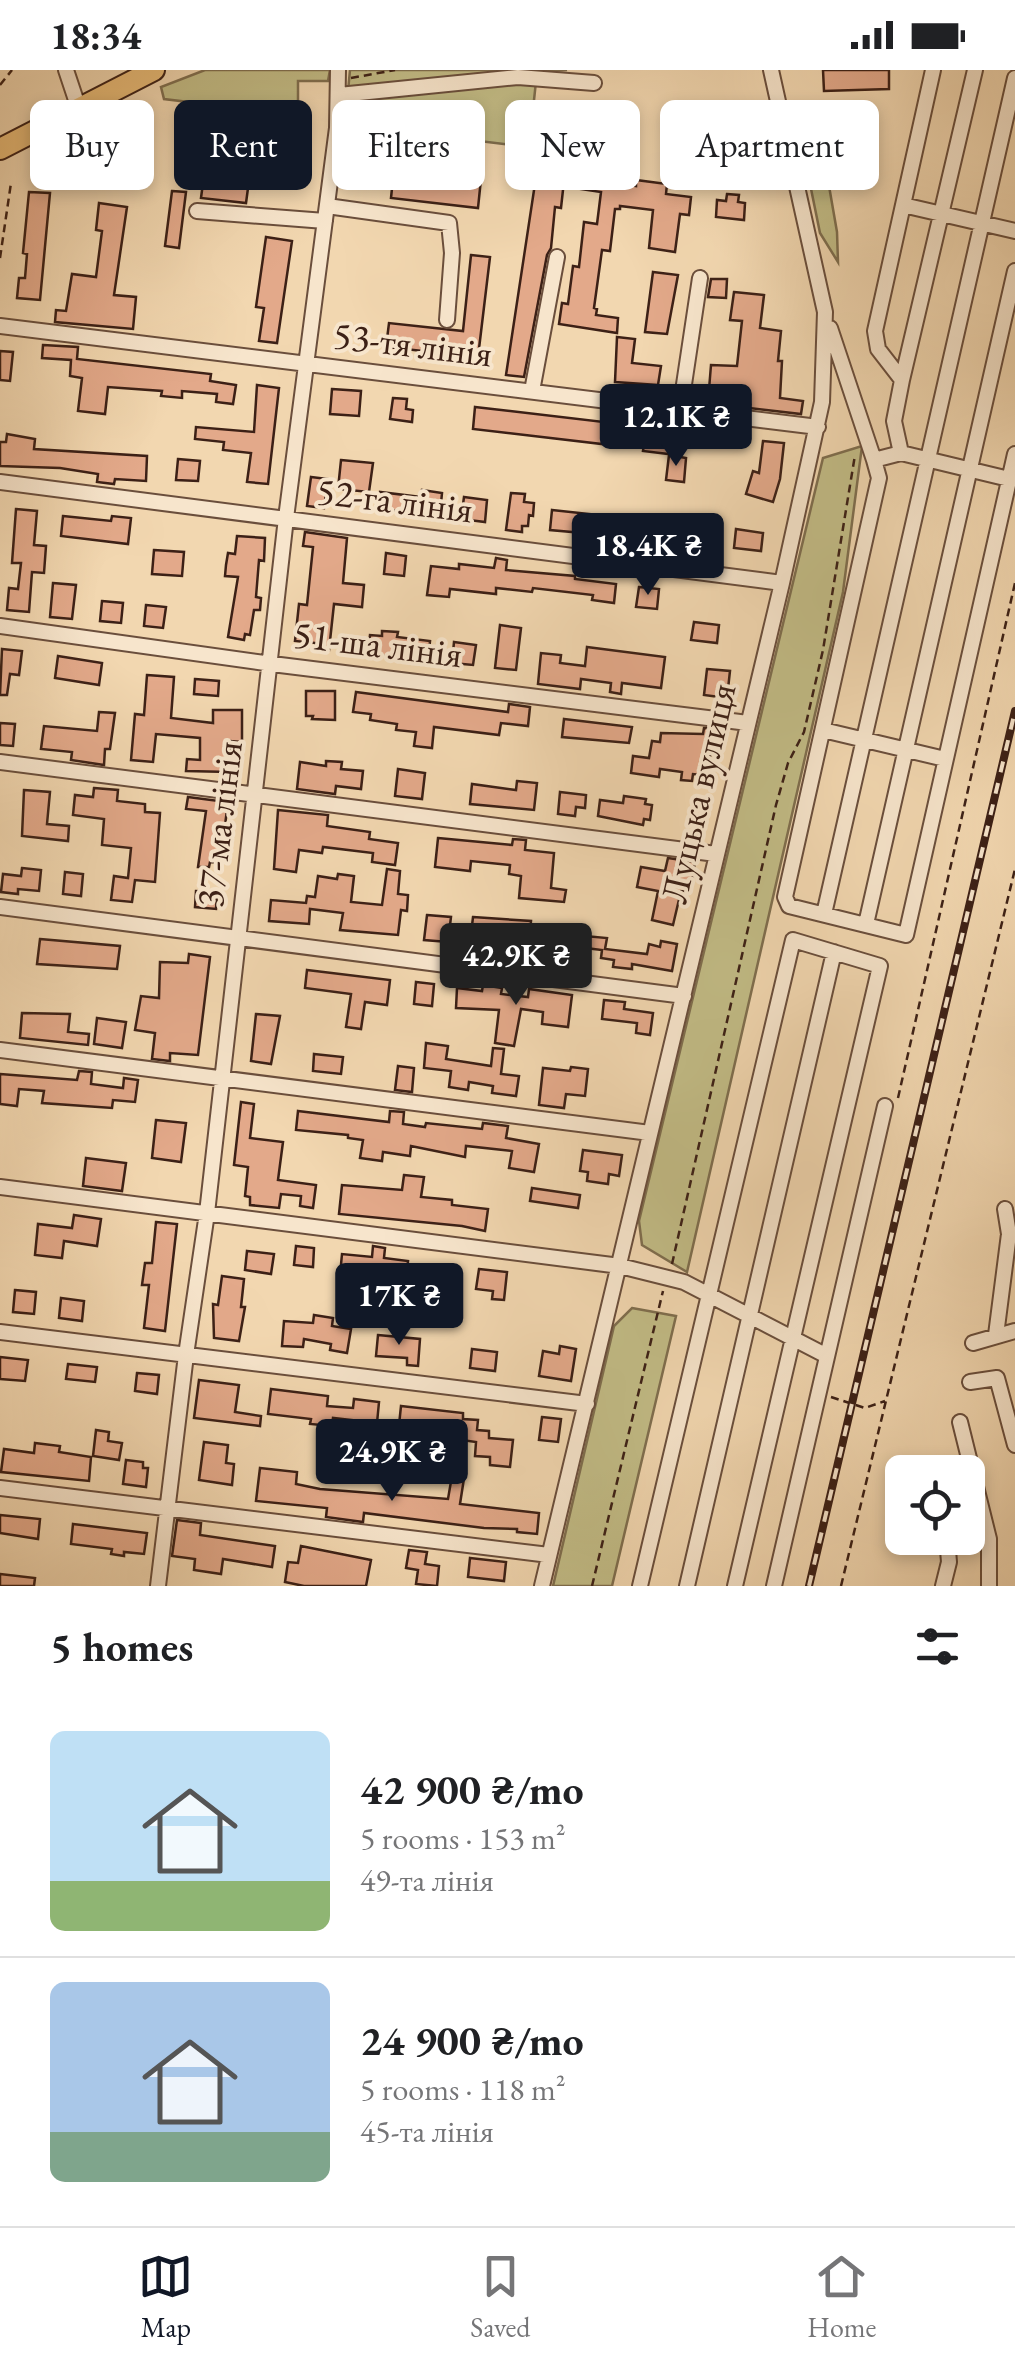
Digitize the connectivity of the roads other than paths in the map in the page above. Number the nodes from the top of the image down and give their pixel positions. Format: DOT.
graph roads {
  1 [pos="66,70"];
  2 [pos="154,70"];
  3 [pos="771,70"];
  4 [pos="934,70"];
  5 [pos="975,70"];
  6 [pos="1015,78"];
  7 [pos="339,82"];
  8 [pos="594,83"];
  9 [pos="76,100"];
  10 [pos="91,100"];
  11 [pos="30,132"];
  12 [pos="0,149"];
  13 [pos="903,206"];
  14 [pos="197,211"];
  15 [pos="326,214"];
  16 [pos="941,214"];
  17 [pos="982,224"];
  18 [pos="1015,232"];
  19 [pos="557,257"];
  20 [pos="1015,271"];
  21 [pos="700,278"];
  22 [pos="825,312"];
  23 [pos="448,320"];
  24 [pos="0,326"];
  25 [pos="307,363"];
  26 [pos="902,380"];
  27 [pos="532,391"];
  28 [pos="680,411"];
  29 [pos="818,427"];
  30 [pos="901,453"];
  31 [pos="1015,454"];
  32 [pos="874,460"];
  33 [pos="928,460"];
  34 [pos="969,469"];
  35 [pos="1009,479"];
  36 [pos="0,482"];
  37 [pos="286,518"];
  38 [pos="782,583"];
  39 [pos="0,626"];
  40 [pos="272,664"];
  41 [pos="748,722"];
  42 [pos="822,730"];
  43 [pos="864,740"];
  44 [pos="906,750"];
  45 [pos="945,759"];
  46 [pos="0,762"];
  47 [pos="254,794"];
  48 [pos="716,854"];
  49 [pos="0,907"];
  50 [pos="824,914"];
  51 [pos="866,924"];
  52 [pos="237,937"];
  53 [pos="834,952"];
  54 [pos="684,996"];
  55 [pos="0,1050"];
  56 [pos="224,1078"];
  57 [pos="890,1106"];
  58 [pos="650,1132"];
  59 [pos="0,1187"];
  60 [pos="1005,1209"];
  61 [pos="208,1213"];
  62 [pos="620,1266"];
  63 [pos="709,1294"];
  64 [pos="750,1316"];
  65 [pos="1015,1331"];
  66 [pos="0,1332"];
  67 [pos="996,1334"];
  68 [pos="792,1338"];
  69 [pos="973,1342"];
  70 [pos="186,1355"];
  71 [pos="827,1356"];
  72 [pos="970,1382"];
  73 [pos="587,1404"];
  74 [pos="960,1422"];
  75 [pos="1015,1445"];
  76 [pos="0,1488"];
  77 [pos="167,1508"];
  78 [pos="549,1554"];
  79 [pos="948,1555"];
  80 [pos="158,1586"];
  81 [pos="542,1586"];
  82 [pos="640,1586"];
  83 [pos="687,1586"];
  84 [pos="735,1586"];
  85 [pos="774,1586"];
  86 [pos="943,1586"];
  87 [pos="989,1586"];
  1 -- 9 [label="street"];
  2 -- 10 [label="highway"];
  3 -- 22 [label="street, Луцька вулиця"];
  4 -- 13 [label="street"];
  5 -- 16 [label="street"];
  6 -- 17 [label="street"];
  7 -- 8 [label="street"];
  7 -- 15 [label="street, 37-ма лінія"];
  11 -- 12 [label="highway"];
  13 -- 16 [label="street"];
  13 -- 26 [label="street"];
  14 -- 15 [label="street"];
  15 -- 23 [label="street"];
  15 -- 25 [label="street, 37-ма лінія"];
  16 -- 17 [label="street"];
  16 -- 26 [label="street"];
  17 -- 18 [label="street"];
  17 -- 33 [label="street"];
  19 -- 27 [label="street"];
  20 -- 34 [label="street"];
  21 -- 28 [label="street"];
  22 -- 29 [label="street, Луцька вулиця"];
  22 -- 32 [label="street"];
  24 -- 25 [label="street, 53-тя лінія"];
  25 -- 27 [label="street, 53-тя лінія"];
  25 -- 37 [label="street, 37-ма лінія"];
  26 -- 30 [label="street"];
  27 -- 28 [label="street, 53-тя лінія"];
  28 -- 29 [label="street, 53-тя лінія"];
  29 -- 38 [label="street, Луцька вулиця"];
  30 -- 32 [label="street"];
  30 -- 33 [label="street"];
  31 -- 35 [label="street"];
  32 -- 42 [label="street"];
  33 -- 34 [label="street"];
  33 -- 43 [label="street"];
  34 -- 35 [label="street"];
  34 -- 44 [label="street"];
  35 -- 45 [label="street"];
  36 -- 37 [label="street, 52-га лінія"];
  37 -- 38 [label="street, 52-га лінія"];
  37 -- 40 [label="street, 37-ма лінія"];
  38 -- 41 [label="street, Луцька вулиця"];
  39 -- 40 [label="street, 51-ша лінія"];
  40 -- 41 [label="street, 51-ша лінія"];
  40 -- 47 [label="street, 37-ма лінія"];
  41 -- 48 [label="street, Луцька вулиця"];
  42 -- 43 [label="street"];
  42 -- 50 [label="street"];
  43 -- 44 [label="street"];
  43 -- 50 [label="street"];
  44 -- 45 [label="street"];
  44 -- 51 [label="street"];
  45 -- 51 [label="street"];
  46 -- 47 [label="street"];
  47 -- 48 [label="street"];
  47 -- 52 [label="street, 37-ма лінія"];
  48 -- 54 [label="street, Луцька вулиця"];
  49 -- 52 [label="street"];
  50 -- 51 [label="street"];
  52 -- 54 [label="street"];
  52 -- 56 [label="street, 37-ма лінія"];
  53 -- 63 [label="street"];
  53 -- 64 [label="street"];
  53 -- 68 [label="street"];
  54 -- 58 [label="street, Луцька вулиця"];
  55 -- 56 [label="street"];
  56 -- 58 [label="street"];
  56 -- 61 [label="street, 37-ма лінія"];
  57 -- 71 [label="street"];
  58 -- 62 [label="street, Луцька вулиця"];
  59 -- 61 [label="street"];
  60 -- 67 [label="street"];
  61 -- 62 [label="street"];
  61 -- 70 [label="street, 37-ма лінія"];
  62 -- 63 [label="street"];
  62 -- 73 [label="street, Луцька вулиця"];
  63 -- 64 [label="street"];
  63 -- 82 [label="street"];
  64 -- 68 [label="street"];
  64 -- 83 [label="street"];
  65 -- 67 [label="street"];
  66 -- 70 [label="street"];
  67 -- 69 [label="street"];
  68 -- 71 [label="street"];
  68 -- 84 [label="street"];
  70 -- 73 [label="street"];
  70 -- 77 [label="street, 37-ма лінія"];
  71 -- 85 [label="street"];
  72 -- 75 [label="street"];
  73 -- 78 [label="street, Луцька вулиця"];
  74 -- 87 [label="street"];
  76 -- 77 [label="street"];
  77 -- 78 [label="street"];
  77 -- 80 [label="street, 37-ма лінія"];
  78 -- 81 [label="street, Луцька вулиця"];
  79 -- 86 [label="street"];
}
